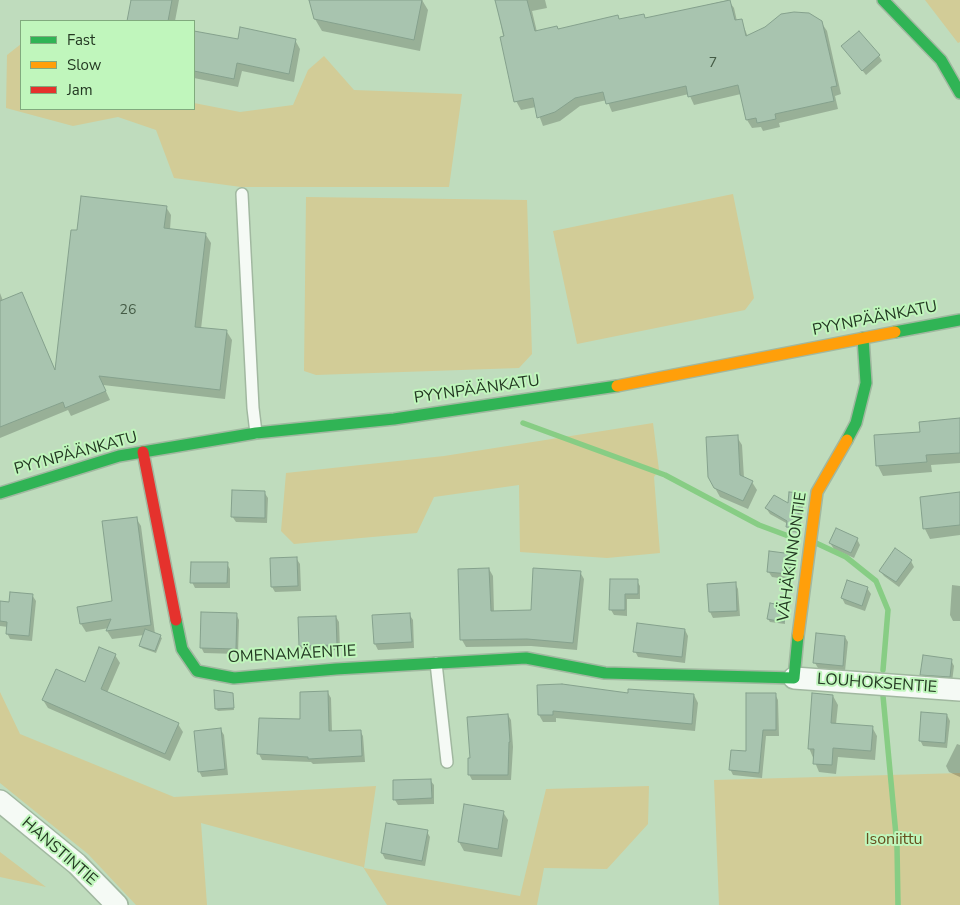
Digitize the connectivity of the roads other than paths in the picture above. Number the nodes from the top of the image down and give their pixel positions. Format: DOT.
graph roads {
  1 [pos="883,0"];
  2 [pos="960,93"];
  3 [pos="242,194"];
  4 [pos="960,320"];
  5 [pos="863,338"];
  6 [pos="256,433"];
  7 [pos="143,452"];
  8 [pos="0,493"];
  9 [pos="436,663"];
  10 [pos="794,678"];
  11 [pos="960,690"];
  12 [pos="447,762"];
  13 [pos="0,800"];
  14 [pos="117,905"];
  1 -- 2 [label="street"];
  3 -- 6 [label="lane"];
  4 -- 5 [label="street, PYYNPÄÄNKATU"];
  5 -- 6 [label="street, PYYNPÄÄNKATU"];
  5 -- 10 [label="street, VÄHÄKINNONTIE"];
  6 -- 7 [label="street, PYYNPÄÄNKATU"];
  7 -- 8 [label="street, PYYNPÄÄNKATU"];
  7 -- 9 [label="street, OMENAMÄENTIE"];
  9 -- 10 [label="street, OMENAMÄENTIE"];
  9 -- 12 [label="lane"];
  10 -- 11 [label="street, LOUHOKSENTIE"];
  13 -- 14 [label="street, HANSTINTIE"];
}
